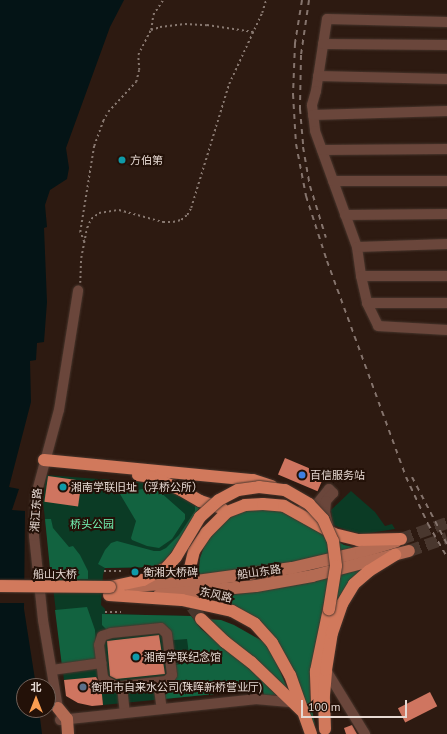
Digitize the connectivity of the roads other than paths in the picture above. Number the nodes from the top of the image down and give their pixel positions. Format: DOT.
graph roads {
  1 [pos="447,22"];
  2 [pos="323,44"];
  3 [pos="447,45"];
  4 [pos="318,76"];
  5 [pos="447,79"];
  6 [pos="447,110"];
  7 [pos="313,115"];
  8 [pos="447,149"];
  9 [pos="322,150"];
  10 [pos="333,181"];
  11 [pos="447,181"];
  12 [pos="447,214"];
  13 [pos="345,215"];
  14 [pos="447,244"];
  15 [pos="357,247"];
  16 [pos="361,276"];
  17 [pos="447,276"];
  18 [pos="78,291"];
  19 [pos="367,303"];
  20 [pos="447,303"];
  21 [pos="447,330"];
  22 [pos="44,460"];
  23 [pos="66,462"];
  24 [pos="284,490"];
  25 [pos="245,505"];
  26 [pos="298,512"];
  27 [pos="334,534"];
  28 [pos="401,539"];
  29 [pos="409,551"];
  30 [pos="396,555"];
  31 [pos="190,568"];
  32 [pos="0,586"];
  33 [pos="113,591"];
  34 [pos="0,594"];
  35 [pos="201,619"];
  36 [pos="102,663"];
  37 [pos="52,670"];
  38 [pos="326,670"];
  39 [pos="158,682"];
  40 [pos="122,686"];
  41 [pos="292,702"];
  42 [pos="162,709"];
  43 [pos="125,713"];
  44 [pos="305,715"];
  45 [pos="62,716"];
  46 [pos="326,732"];
  47 [pos="61,734"];
  48 [pos="68,734"];
  49 [pos="311,734"];
  50 [pos="365,734"];
  1 -- 2 [label="street"];
  2 -- 3 [label="street"];
  2 -- 4 [label="street"];
  4 -- 5 [label="street"];
  4 -- 7 [label="street"];
  6 -- 7 [label="street"];
  7 -- 9 [label="street"];
  8 -- 9 [label="street"];
  9 -- 10 [label="street"];
  10 -- 11 [label="street"];
  10 -- 13 [label="street"];
  12 -- 13 [label="street"];
  13 -- 15 [label="street"];
  14 -- 15 [label="street"];
  15 -- 16 [label="street"];
  16 -- 17 [label="street"];
  16 -- 19 [label="street"];
  18 -- 22 [label="street, 湘江东路"];
  19 -- 20 [label="street"];
  19 -- 21 [label="street"];
  22 -- 23 [label="highway"];
  22 -- 37 [label="street, 湘江东路"];
  23 -- 24 [label="highway, bridge"];
  23 -- 25 [label="highway"];
  24 -- 33 [label="highway, bridge"];
  24 -- 46 [label="highway, bridge"];
  25 -- 26 [label="highway"];
  25 -- 31 [label="highway"];
  26 -- 27 [label="highway"];
  26 -- 27 [label="street"];
  27 -- 28 [label="highway"];
  28 -- 33 [label="main road, 船山东路"];
  29 -- 30 [label="main road, 船山东路"];
  30 -- 33 [label="main road, 船山东路"];
  30 -- 38 [label="highway"];
  32 -- 33 [label="highway, 船山大桥, bridge"];
  33 -- 34 [label="highway, 船山大桥"];
  33 -- 44 [label="highway, 东风路"];
  35 -- 41 [label="highway"];
  36 -- 37 [label="street"];
  36 -- 39 [label="street"];
  36 -- 40 [label="street"];
  37 -- 45 [label="street, 湘江东路"];
  38 -- 46 [label="highway"];
  38 -- 50 [label="street"];
  39 -- 40 [label="street"];
  39 -- 42 [label="street"];
  40 -- 43 [label="street"];
  41 -- 42 [label="street"];
  41 -- 44 [label="highway"];
  42 -- 43 [label="street"];
  43 -- 45 [label="street"];
  44 -- 49 [label="highway, 东风路"];
  45 -- 47 [label="main road, 湘江东路"];
  45 -- 48 [label="main road, 湘江东路"];
}
